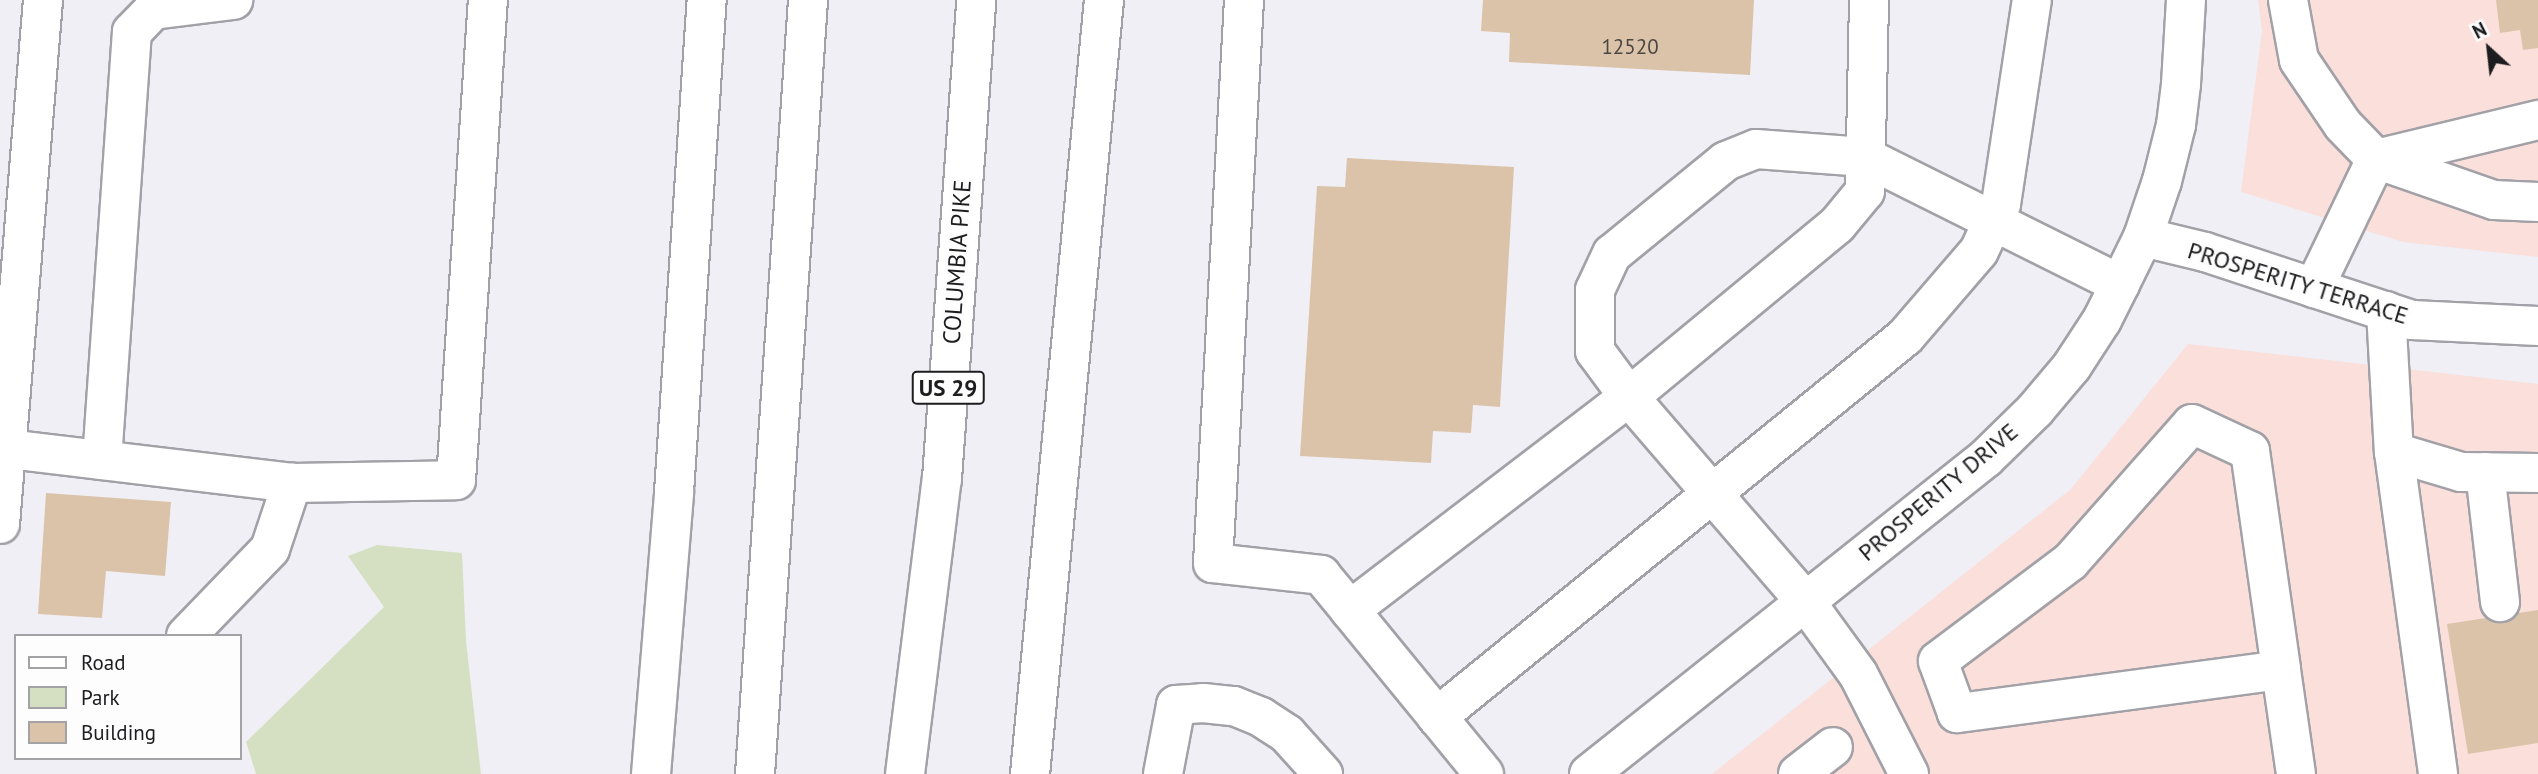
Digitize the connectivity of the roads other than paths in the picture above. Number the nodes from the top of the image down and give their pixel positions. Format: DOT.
graph roads {
  1 [pos="43,0"];
  2 [pos="233,0"];
  3 [pos="488,0"];
  4 [pos="707,0"];
  5 [pos="808,0"];
  6 [pos="976,0"];
  7 [pos="1104,0"];
  8 [pos="1244,0"];
  9 [pos="1869,0"];
  10 [pos="2032,0"];
  11 [pos="2186,0"];
  12 [pos="2288,0"];
  13 [pos="2538,120"];
  14 [pos="1865,157"];
  15 [pos="2375,159"];
  16 [pos="2538,202"];
  17 [pos="1993,222"];
  18 [pos="2143,237"];
  19 [pos="2120,284"];
  20 [pos="2314,288"];
  21 [pos="2386,311"];
  22 [pos="2538,326"];
  23 [pos="1629,397"];
  24 [pos="3,448"];
  25 [pos="2394,452"];
  26 [pos="102,460"];
  27 [pos="2485,472"];
  28 [pos="2538,473"];
  29 [pos="292,483"];
  30 [pos="1714,495"];
  31 [pos="0,524"];
  32 [pos="1805,601"];
  33 [pos="2500,602"];
  34 [pos="1350,610"];
  35 [pos="188,634"];
  36 [pos="2281,670"];
  37 [pos="1437,717"];
  38 [pos="1833,747"];
  39 [pos="1163,770"];
  40 [pos="651,774"];
  41 [pos="755,774"];
  42 [pos="905,774"];
  43 [pos="1030,774"];
  44 [pos="1323,774"];
  45 [pos="1484,774"];
  46 [pos="1589,774"];
  47 [pos="1798,774"];
  48 [pos="1909,774"];
  49 [pos="2296,774"];
  50 [pos="2438,774"];
  1 -- 24 [label="main road"];
  2 -- 26 [label="main road"];
  3 -- 29 [label="main road"];
  4 -- 40 [label="main road"];
  5 -- 41 [label="main road"];
  6 -- 42 [label="main road, COLUMBIA PIKE / US 29"];
  7 -- 43 [label="main road"];
  8 -- 34 [label="main road"];
  9 -- 14 [label="main road"];
  10 -- 17 [label="main road"];
  11 -- 18 [label="main road, PROSPERITY DRIVE"];
  12 -- 15 [label="main road"];
  13 -- 15 [label="main road"];
  14 -- 17 [label="main road"];
  14 -- 23 [label="main road"];
  14 -- 23 [label="main road"];
  15 -- 16 [label="main road"];
  15 -- 20 [label="main road"];
  17 -- 19 [label="main road"];
  17 -- 30 [label="main road"];
  18 -- 19 [label="main road, PROSPERITY DRIVE"];
  18 -- 20 [label="main road, PROSPERITY TERRACE"];
  19 -- 32 [label="main road, PROSPERITY DRIVE"];
  20 -- 21 [label="main road, PROSPERITY TERRACE"];
  21 -- 22 [label="main road, PROSPERITY TERRACE"];
  21 -- 25 [label="main road"];
  23 -- 30 [label="main road"];
  23 -- 34 [label="main road"];
  24 -- 26 [label="main road"];
  24 -- 31 [label="main road"];
  25 -- 27 [label="main road"];
  25 -- 50 [label="main road"];
  26 -- 29 [label="main road"];
  27 -- 28 [label="main road"];
  27 -- 33 [label="main road"];
  29 -- 35 [label="main road"];
  30 -- 32 [label="main road"];
  30 -- 37 [label="main road"];
  32 -- 46 [label="main road, PROSPERITY DRIVE"];
  32 -- 48 [label="main road"];
  34 -- 37 [label="main road"];
  36 -- 36 [label="main road"];
  36 -- 49 [label="main road"];
  37 -- 45 [label="main road"];
  38 -- 47 [label="main road"];
  39 -- 44 [label="main road"];
}
